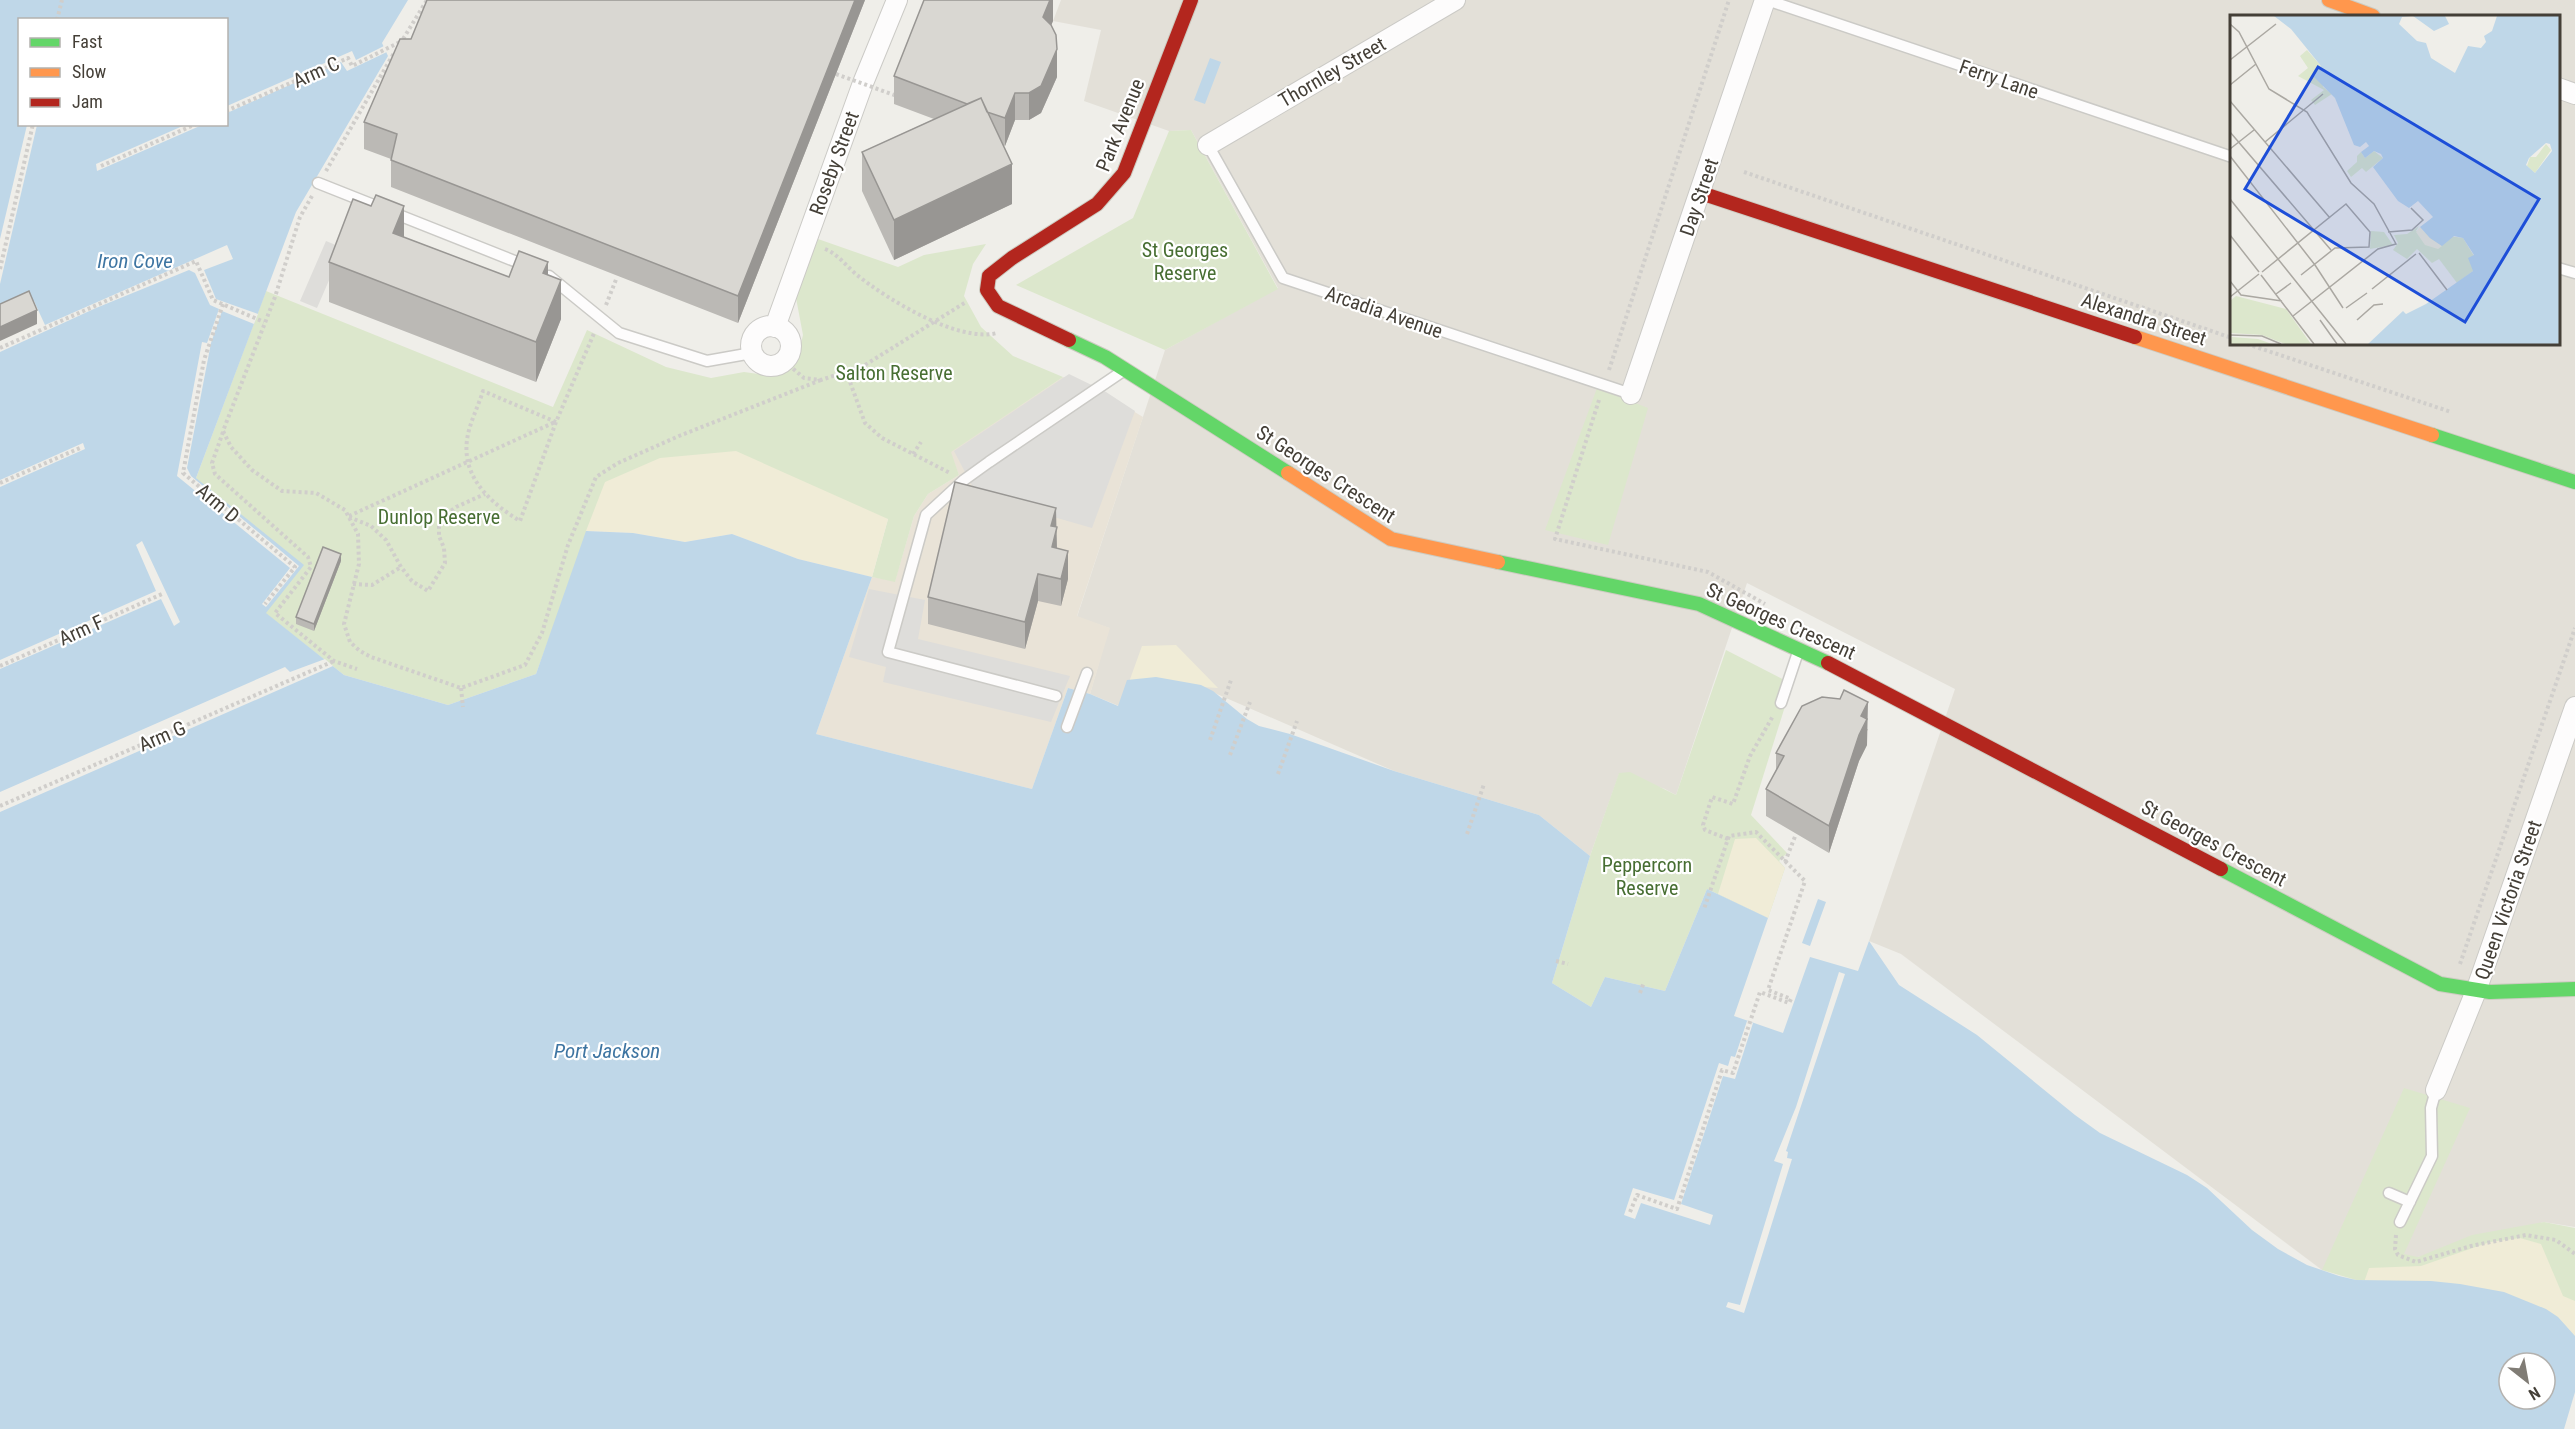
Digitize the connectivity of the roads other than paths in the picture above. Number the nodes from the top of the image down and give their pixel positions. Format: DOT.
graph roads {
  1 [pos="897,0"];
  2 [pos="1191,0"];
  3 [pos="1455,0"];
  4 [pos="1766,0"];
  5 [pos="2329,0"];
  6 [pos="2370,15"];
  7 [pos="2560,88"];
  8 [pos="2575,94"];
  9 [pos="1208,145"];
  10 [pos="2230,156"];
  11 [pos="318,183"];
  12 [pos="1701,193"];
  13 [pos="2560,268"];
  14 [pos="2575,273"];
  15 [pos="988,283"];
  16 [pos="775,327"];
  17 [pos="752,353"];
  18 [pos="1125,369"];
  19 [pos="1630,394"];
  20 [pos="2575,482"];
  21 [pos="1800,648"];
  22 [pos="1087,673"];
  23 [pos="1056,696"];
  24 [pos="1781,703"];
  25 [pos="2575,707"];
  26 [pos="1067,727"];
  27 [pos="2575,989"];
  28 [pos="2476,991"];
  29 [pos="2436,1090"];
  30 [pos="2389,1192"];
  31 [pos="2410,1202"];
  32 [pos="2400,1222"];
  1 -- 16 [label="street, Roseby Street"];
  2 -- 15 [label="street, Park Avenue"];
  3 -- 9 [label="street, Thornley Street"];
  4 -- 10 [label="lane, Ferry Lane"];
  4 -- 12 [label="street, Day Street"];
  5 -- 6 [label="street"];
  7 -- 8 [label="street"];
  9 -- 19 [label="lane, Arcadia Avenue"];
  11 -- 17 [label="lane"];
  12 -- 19 [label="street, Day Street"];
  12 -- 20 [label="street, Alexandra Street"];
  13 -- 14 [label="lane"];
  15 -- 18 [label="street, St Georges Crescent"];
  16 -- 17 [label="street"];
  16 -- 17 [label="street"];
  18 -- 21 [label="street, St Georges Crescent"];
  18 -- 23 [label="lane"];
  21 -- 24 [label="lane"];
  21 -- 28 [label="street, St Georges Crescent"];
  22 -- 26 [label="lane"];
  25 -- 28 [label="street, Queen Victoria Street"];
  27 -- 28 [label="street, St Georges Crescent"];
  28 -- 29 [label="street, Queen Victoria Street"];
  29 -- 31 [label="lane"];
  30 -- 31 [label="lane"];
  31 -- 32 [label="lane"];
}
